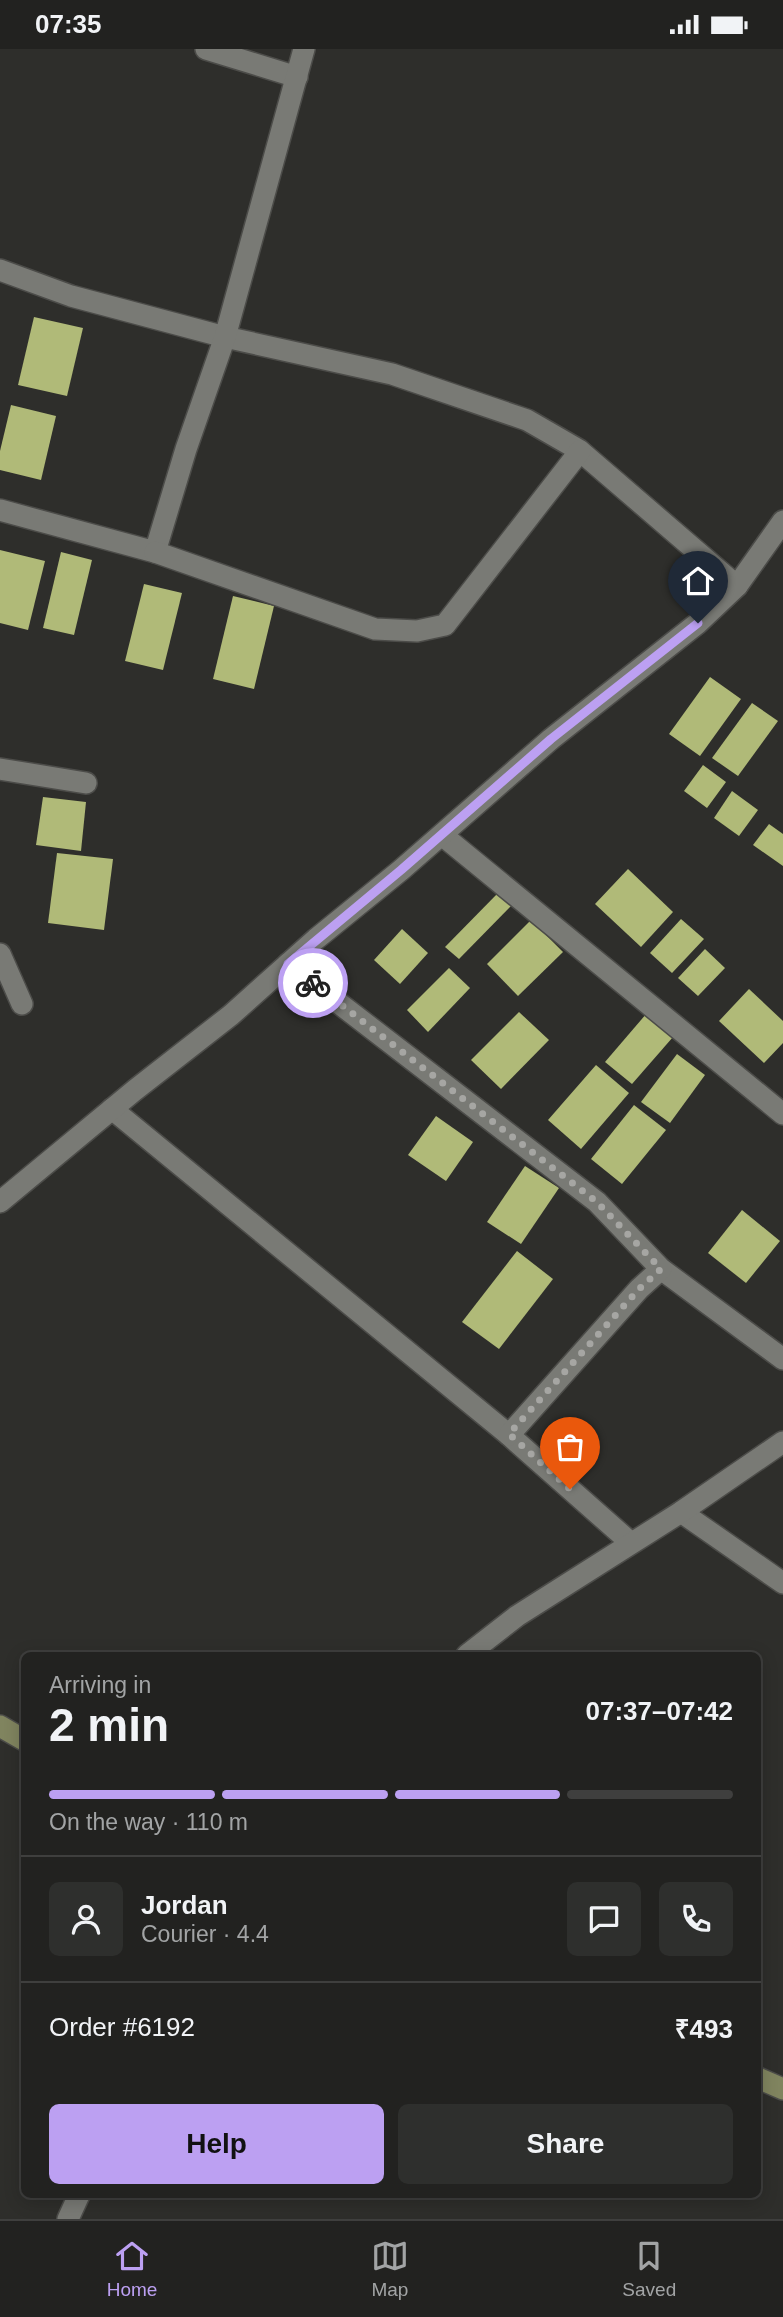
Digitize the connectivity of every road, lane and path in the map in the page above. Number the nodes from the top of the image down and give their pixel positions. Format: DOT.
graph roads {
  1 [pos="206,49"];
  2 [pos="304,49"];
  3 [pos="297,77"];
  4 [pos="0,270"];
  5 [pos="225,337"];
  6 [pos="580,451"];
  7 [pos="0,510"];
  8 [pos="783,520"];
  9 [pos="155,552"];
  10 [pos="737,586"];
  11 [pos="0,769"];
  12 [pos="86,783"];
  13 [pos="442,835"];
  14 [pos="0,954"];
  15 [pos="288,964"];
  16 [pos="22,1004"];
  17 [pos="113,1109"];
  18 [pos="783,1114"];
  19 [pos="0,1202"];
  20 [pos="661,1269"];
  21 [pos="783,1359"];
  22 [pos="509,1434"];
  23 [pos="783,1442"];
  24 [pos="681,1512"];
  25 [pos="631,1543"];
  26 [pos="783,1583"];
  27 [pos="471,1652"];
  28 [pos="0,1727"];
  29 [pos="21,1738"];
  30 [pos="761,2079"];
  31 [pos="783,2089"];
  32 [pos="78,2198"];
  33 [pos="68,2219"];
  1 -- 3 [label="street"];
  2 -- 3 [label="street"];
  3 -- 5 [label="street"];
  4 -- 5 [label="street"];
  5 -- 6 [label="street"];
  5 -- 9 [label="street"];
  6 -- 9 [label="street"];
  6 -- 10 [label="street"];
  7 -- 9 [label="street"];
  8 -- 10 [label="street"];
  10 -- 13 [label="street"];
  11 -- 12 [label="street"];
  13 -- 15 [label="street"];
  13 -- 18 [label="street"];
  14 -- 16 [label="street"];
  15 -- 17 [label="street"];
  15 -- 20 [label="street"];
  17 -- 19 [label="street"];
  17 -- 22 [label="street"];
  20 -- 21 [label="street"];
  20 -- 22 [label="street"];
  22 -- 25 [label="street"];
  23 -- 24 [label="street"];
  24 -- 25 [label="street"];
  24 -- 26 [label="street"];
  25 -- 27 [label="street"];
  28 -- 29 [label="main road"];
  30 -- 31 [label="main road"];
  32 -- 33 [label="street"];
}
